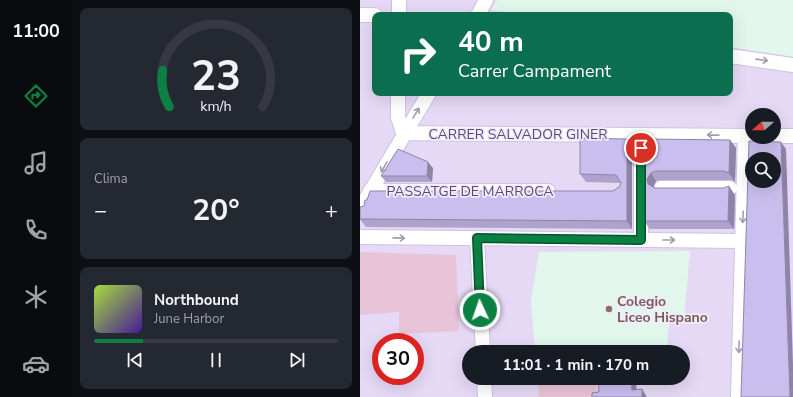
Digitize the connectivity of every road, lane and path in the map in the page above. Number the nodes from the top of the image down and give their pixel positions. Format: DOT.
graph roads {
  1 [pos="399,0"];
  2 [pos="486,0"];
  3 [pos="399,12"];
  4 [pos="480,12"];
  5 [pos="360,15"];
  6 [pos="372,15"];
  7 [pos="733,56"];
  8 [pos="793,65"];
  9 [pos="398,96"];
  10 [pos="427,96"];
  11 [pos="404,133"];
  12 [pos="641,135"];
  13 [pos="745,136"];
  14 [pos="781,136"];
  15 [pos="793,136"];
  16 [pos="747,144"];
  17 [pos="737,188"];
  18 [pos="645,189"];
  19 [pos="370,191"];
  20 [pos="562,191"];
  21 [pos="360,208"];
  22 [pos="360,237"];
  23 [pos="477,238"];
  24 [pos="641,240"];
  25 [pos="742,241"];
  26 [pos="482,345"];
  27 [pos="484,385"];
  28 [pos="485,397"];
  29 [pos="738,397"];
  1 -- 3 [label="street"];
  2 -- 4 [label="street"];
  5 -- 6 [label="street"];
  7 -- 8 [label="street, one-way"];
  9 -- 11 [label="street"];
  11 -- 10 [label="street, one-way"];
  11 -- 12 [label="street, CARRER SALVADOR GINER"];
  11 -- 19 [label="street, one-way"];
  13 -- 12 [label="street, CARRER SALVADOR GINER, one-way"];
  12 -- 18 [label="street"];
  14 -- 15 [label="street"];
  16 -- 17 [label="street"];
  17 -- 18 [label="street"];
  17 -- 25 [label="street, one-way"];
  18 -- 24 [label="street"];
  19 -- 20 [label="street, PASSATGE DE MARROCA"];
  19 -- 21 [label="street"];
  22 -- 23 [label="street, one-way"];
  23 -- 24 [label="street"];
  23 -- 26 [label="street"];
  24 -- 25 [label="street, one-way"];
  25 -- 29 [label="street, one-way"];
  27 -- 28 [label="street"];
}
